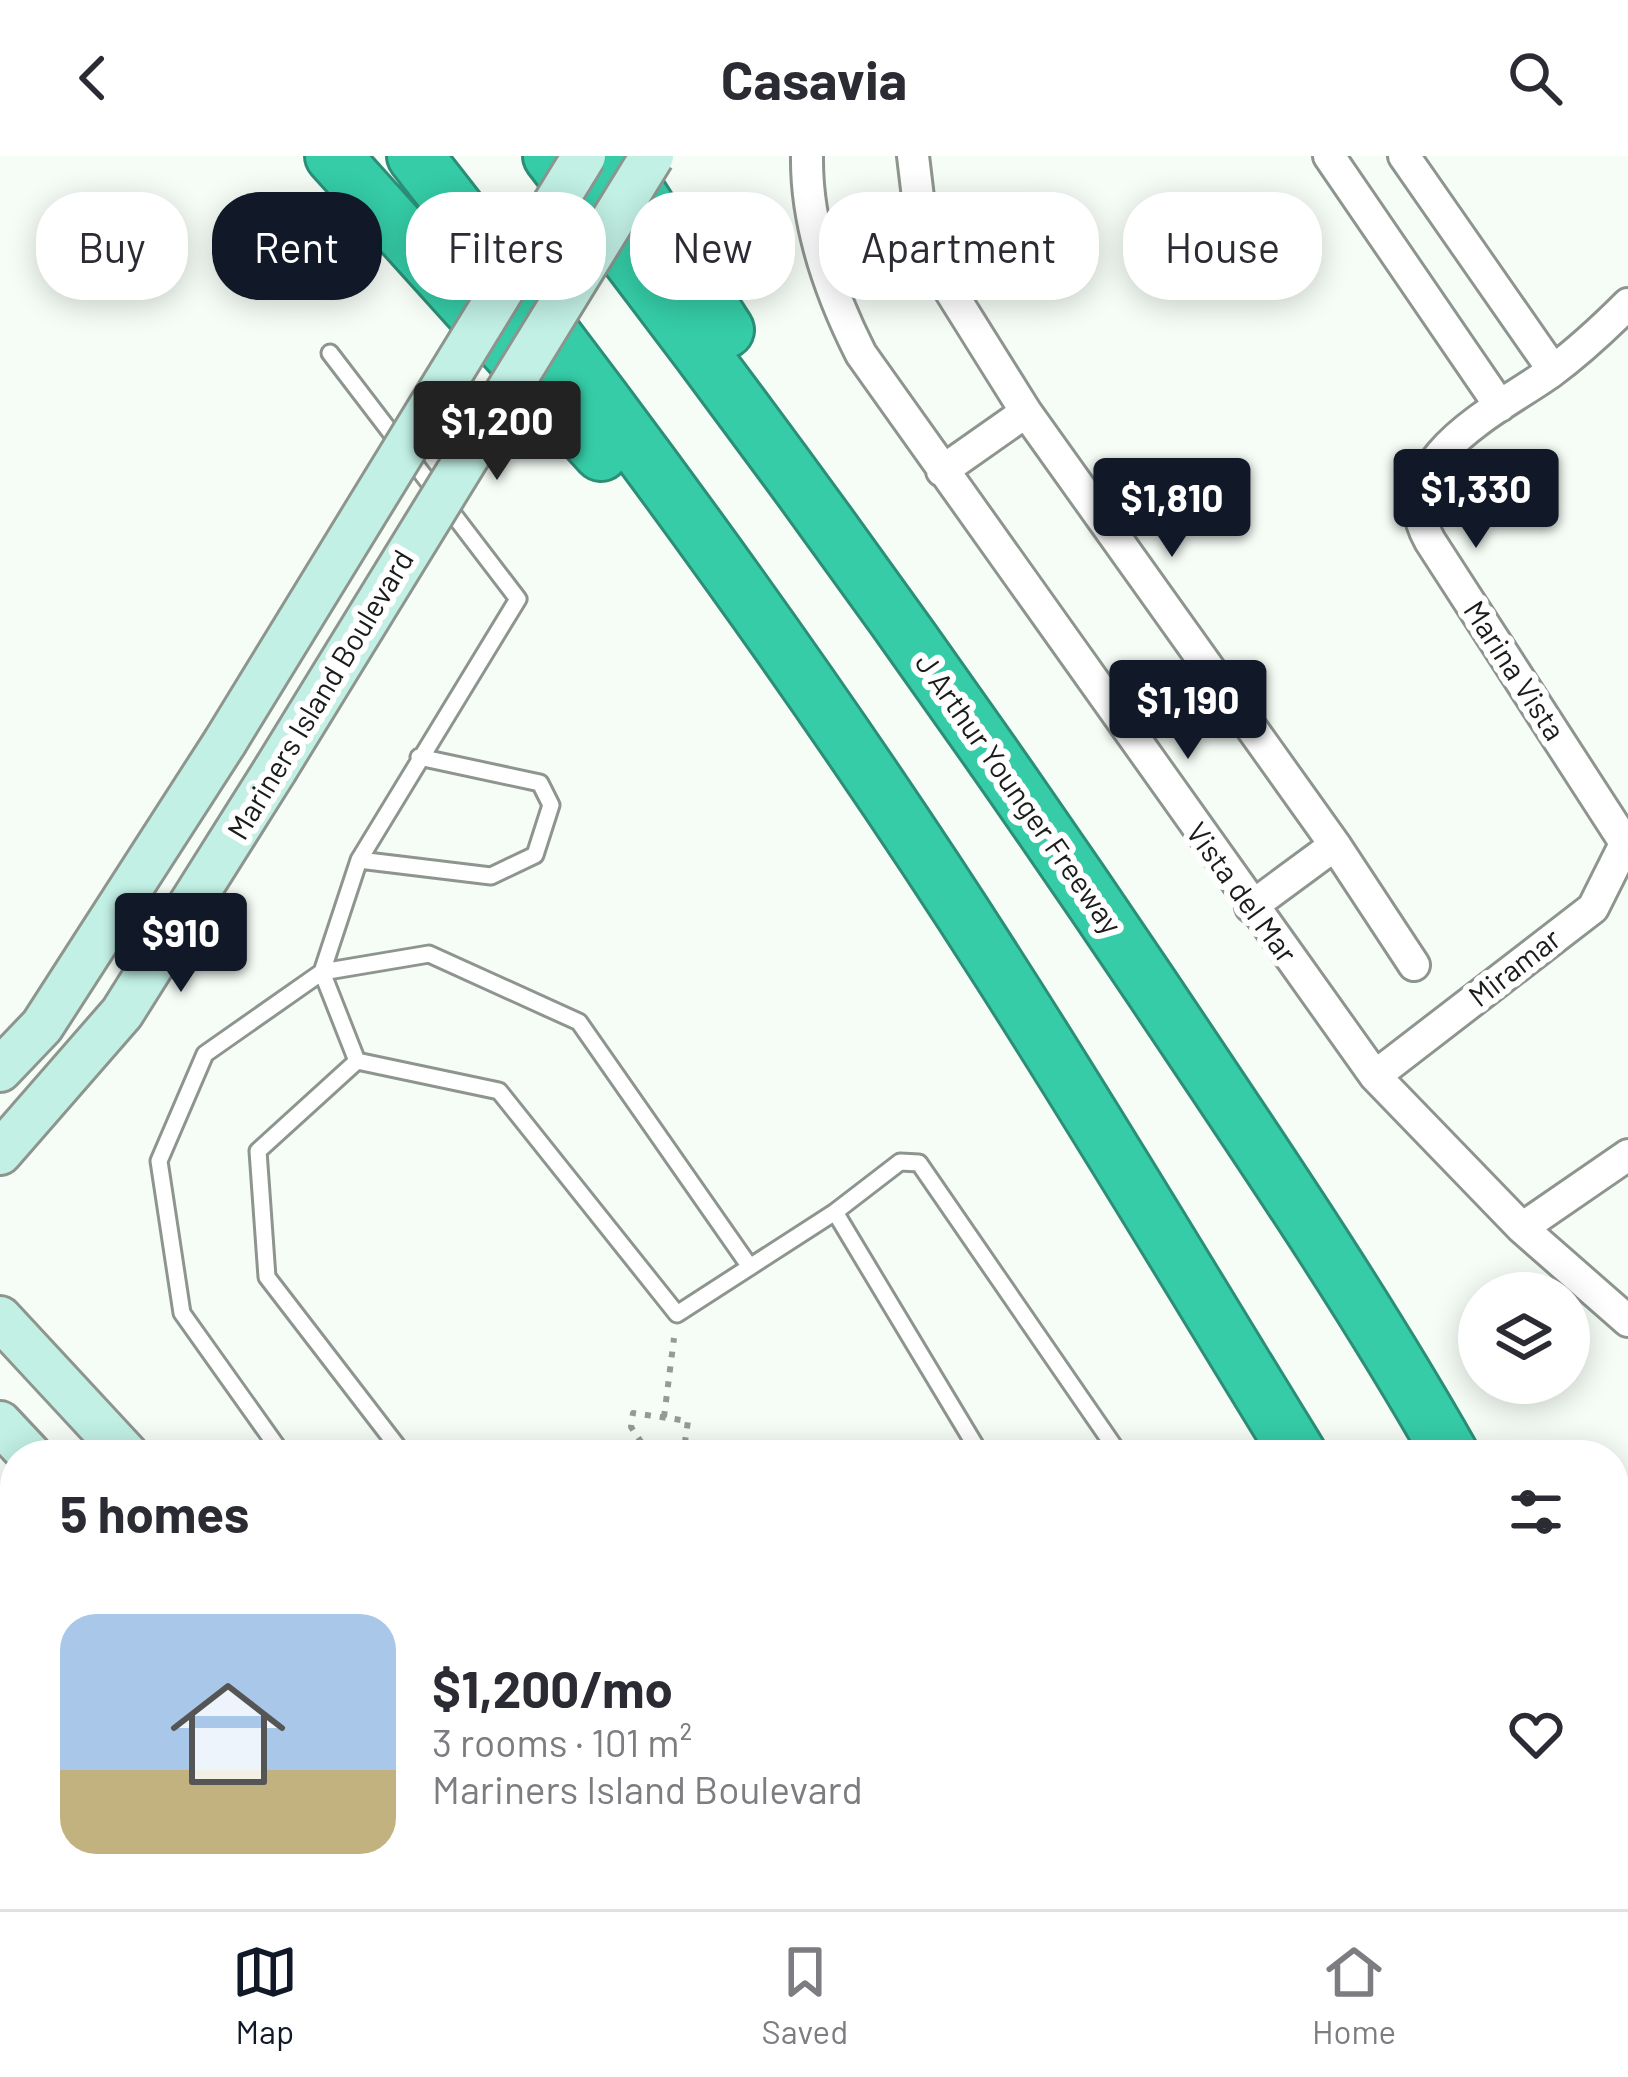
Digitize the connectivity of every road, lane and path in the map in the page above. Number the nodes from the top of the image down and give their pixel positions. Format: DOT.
graph roads {
  1 [pos="333,156"];
  2 [pos="415,156"];
  3 [pos="551,156"];
  4 [pos="584,156"];
  5 [pos="614,156"];
  6 [pos="652,156"];
  7 [pos="807,156"];
  8 [pos="914,156"];
  9 [pos="1329,156"];
  10 [pos="1404,156"];
  11 [pos="1628,304"];
  12 [pos="330,353"];
  13 [pos="1553,370"];
  14 [pos="1500,406"];
  15 [pos="1026,412"];
  16 [pos="942,471"];
  17 [pos="828,521"];
  18 [pos="818,697"];
  19 [pos="418,757"];
  20 [pos="1626,839"];
  21 [pos="1335,844"];
  22 [pos="359,860"];
  23 [pos="1251,907"];
  24 [pos="1414,964"];
  25 [pos="322,972"];
  26 [pos="357,1060"];
  27 [pos="0,1070"];
  28 [pos="1375,1076"];
  29 [pos="0,1153"];
  30 [pos="1628,1155"];
  31 [pos="835,1212"];
  32 [pos="1522,1228"];
  33 [pos="750,1267"];
  34 [pos="676,1314"];
  35 [pos="0,1318"];
  36 [pos="1628,1321"];
  37 [pos="664,1418"];
  38 [pos="113,1440"];
  39 [pos="272,1440"];
  40 [pos="393,1440"];
  41 [pos="640,1440"];
  42 [pos="685,1440"];
  43 [pos="972,1440"];
  44 [pos="1110,1440"];
  45 [pos="1290,1440"];
  46 [pos="1442,1440"];
  1 -- 18 [label="highway"];
  2 -- 18 [label="highway"];
  3 -- 17 [label="highway, J Arthur Younger Freeway"];
  4 -- 27 [label="main road, Mariners Island Boulevard, bridge"];
  5 -- 17 [label="highway"];
  6 -- 29 [label="main road, Mariners Island Boulevard, bridge"];
  7 -- 16 [label="street, Vista del Mar"];
  8 -- 15 [label="street"];
  9 -- 14 [label="street"];
  10 -- 13 [label="street"];
  11 -- 13 [label="street, Marina Vista"];
  12 -- 19 [label="lane"];
  13 -- 14 [label="street, Marina Vista"];
  14 -- 20 [label="street, Marina Vista"];
  15 -- 16 [label="street"];
  15 -- 21 [label="street"];
  16 -- 23 [label="street, Vista del Mar"];
  17 -- 46 [label="highway, J Arthur Younger Freeway"];
  18 -- 45 [label="highway"];
  19 -- 22 [label="lane"];
  19 -- 22 [label="lane"];
  20 -- 28 [label="street, Miramar"];
  21 -- 23 [label="street"];
  21 -- 24 [label="street"];
  22 -- 25 [label="lane"];
  23 -- 28 [label="street, Vista del Mar"];
  25 -- 26 [label="lane"];
  25 -- 33 [label="lane"];
  25 -- 39 [label="lane"];
  26 -- 34 [label="lane"];
  26 -- 40 [label="lane"];
  28 -- 32 [label="street, Vista del Mar"];
  30 -- 32 [label="street"];
  31 -- 33 [label="lane"];
  31 -- 43 [label="lane"];
  31 -- 44 [label="lane"];
  32 -- 36 [label="street, Vista del Mar"];
  33 -- 34 [label="lane"];
  34 -- 37 [label="path"];
  35 -- 38 [label="main road"];
  37 -- 41 [label="path"];
  37 -- 42 [label="path"];
}
